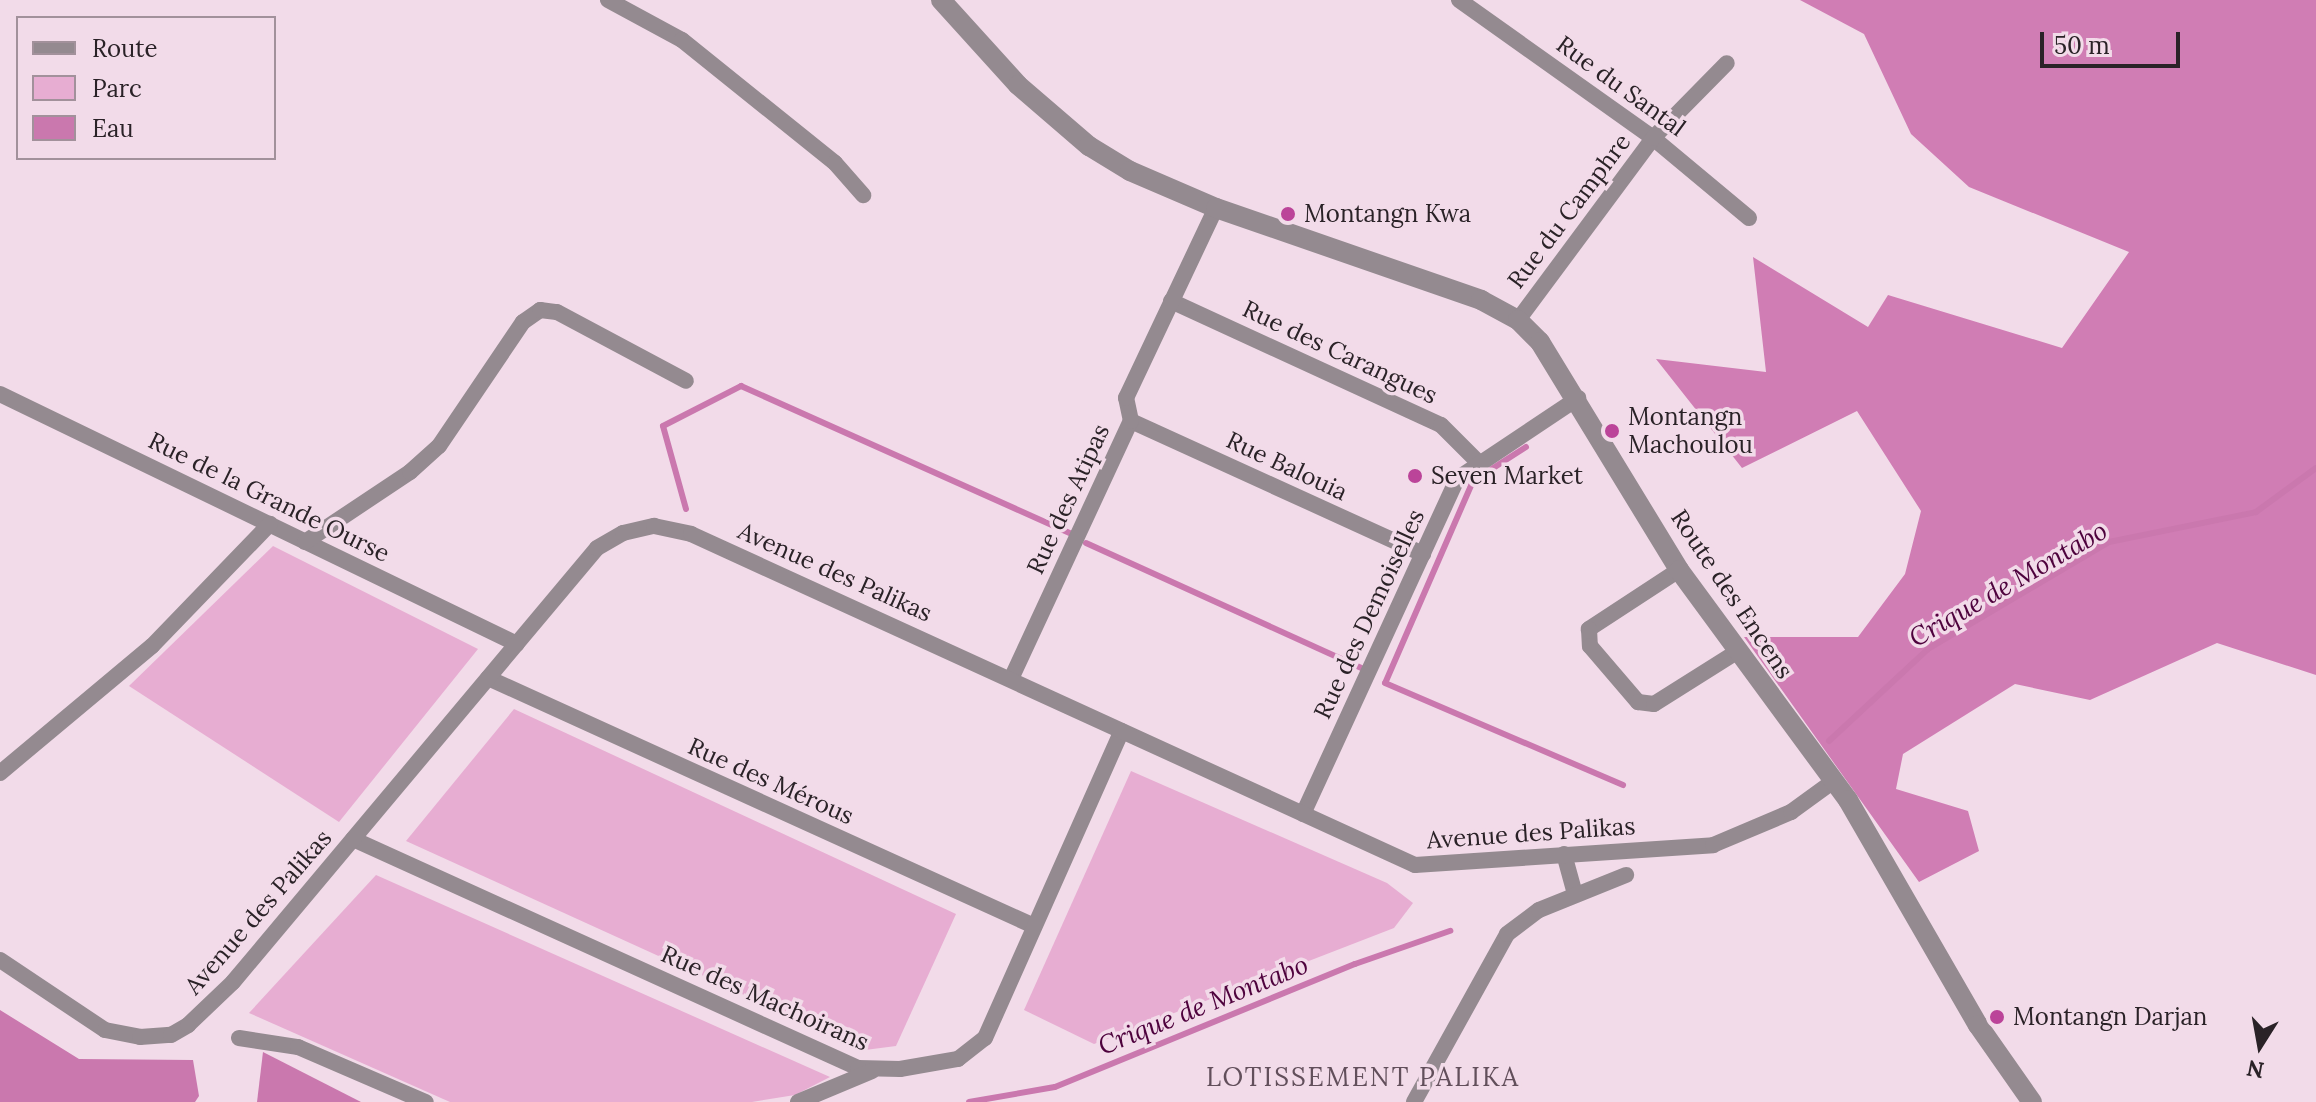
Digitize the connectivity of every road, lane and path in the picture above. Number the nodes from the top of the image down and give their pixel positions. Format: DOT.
graph roads {
  1 [pos="608,0"];
  2 [pos="941,0"];
  3 [pos="1459,0"];
  4 [pos="1727,63"];
  5 [pos="1653,138"];
  6 [pos="863,195"];
  7 [pos="1216,208"];
  8 [pos="1749,218"];
  9 [pos="1171,301"];
  10 [pos="1518,320"];
  11 [pos="686,381"];
  12 [pos="0,394"];
  13 [pos="1578,398"];
  14 [pos="1131,421"];
  15 [pos="1478,462"];
  16 [pos="270,524"];
  17 [pos="305,542"];
  18 [pos="1423,554"];
  19 [pos="1679,570"];
  20 [pos="517,644"];
  21 [pos="1738,651"];
  22 [pos="488,678"];
  23 [pos="1011,679"];
  24 [pos="1122,731"];
  25 [pos="0,773"];
  26 [pos="1835,780"];
  27 [pos="1303,814"];
  28 [pos="353,839"];
  29 [pos="1564,854"];
  30 [pos="1626,875"];
  31 [pos="1575,894"];
  32 [pos="1034,926"];
  33 [pos="0,960"];
  34 [pos="239,1038"];
  35 [pos="872,1071"];
  36 [pos="426,1102"];
  37 [pos="798,1102"];
  38 [pos="1414,1102"];
  39 [pos="2032,1102"];
  1 -- 6 [label="street"];
  2 -- 7 [label="street, Route des Encens"];
  3 -- 5 [label="street, Rue du Santal"];
  4 -- 5 [label="street, Rue du Camphre"];
  5 -- 8 [label="street, Rue du Santal"];
  5 -- 10 [label="street, Rue du Camphre"];
  7 -- 9 [label="street, Rue des Atipas"];
  7 -- 10 [label="street, Route des Encens"];
  9 -- 14 [label="street, Rue des Atipas"];
  9 -- 15 [label="street, Rue des Carangues"];
  10 -- 13 [label="street, Route des Encens"];
  11 -- 17 [label="street"];
  12 -- 16 [label="street, Rue de la Grande Ourse"];
  13 -- 15 [label="street, Rue des Demoiselles"];
  13 -- 19 [label="street, Route des Encens"];
  14 -- 18 [label="street, Rue Balouia"];
  14 -- 23 [label="street, Rue des Atipas"];
  15 -- 18 [label="street, Rue des Demoiselles"];
  16 -- 17 [label="street, Rue de la Grande Ourse"];
  16 -- 25 [label="street"];
  17 -- 20 [label="street, Rue de la Grande Ourse"];
  18 -- 27 [label="street, Rue des Demoiselles"];
  19 -- 21 [label="street, Route des Encens"];
  19 -- 21 [label="street"];
  20 -- 22 [label="street, Avenue des Palikas"];
  20 -- 23 [label="street, Avenue des Palikas"];
  21 -- 26 [label="street, Route des Encens"];
  22 -- 28 [label="street, Avenue des Palikas"];
  22 -- 32 [label="street, Rue des Mérous"];
  23 -- 24 [label="street, Avenue des Palikas"];
  24 -- 27 [label="street, Avenue des Palikas"];
  24 -- 32 [label="street, Rue des Machoirans"];
  26 -- 29 [label="street, Avenue des Palikas"];
  26 -- 39 [label="street, Route des Encens"];
  27 -- 29 [label="street, Avenue des Palikas"];
  28 -- 33 [label="street, Avenue des Palikas"];
  28 -- 35 [label="street, Rue des Machoirans"];
  29 -- 31 [label="street"];
  30 -- 31 [label="street"];
  31 -- 38 [label="street"];
  32 -- 35 [label="street, Rue des Machoirans"];
  34 -- 36 [label="street"];
  35 -- 37 [label="street"];
}
